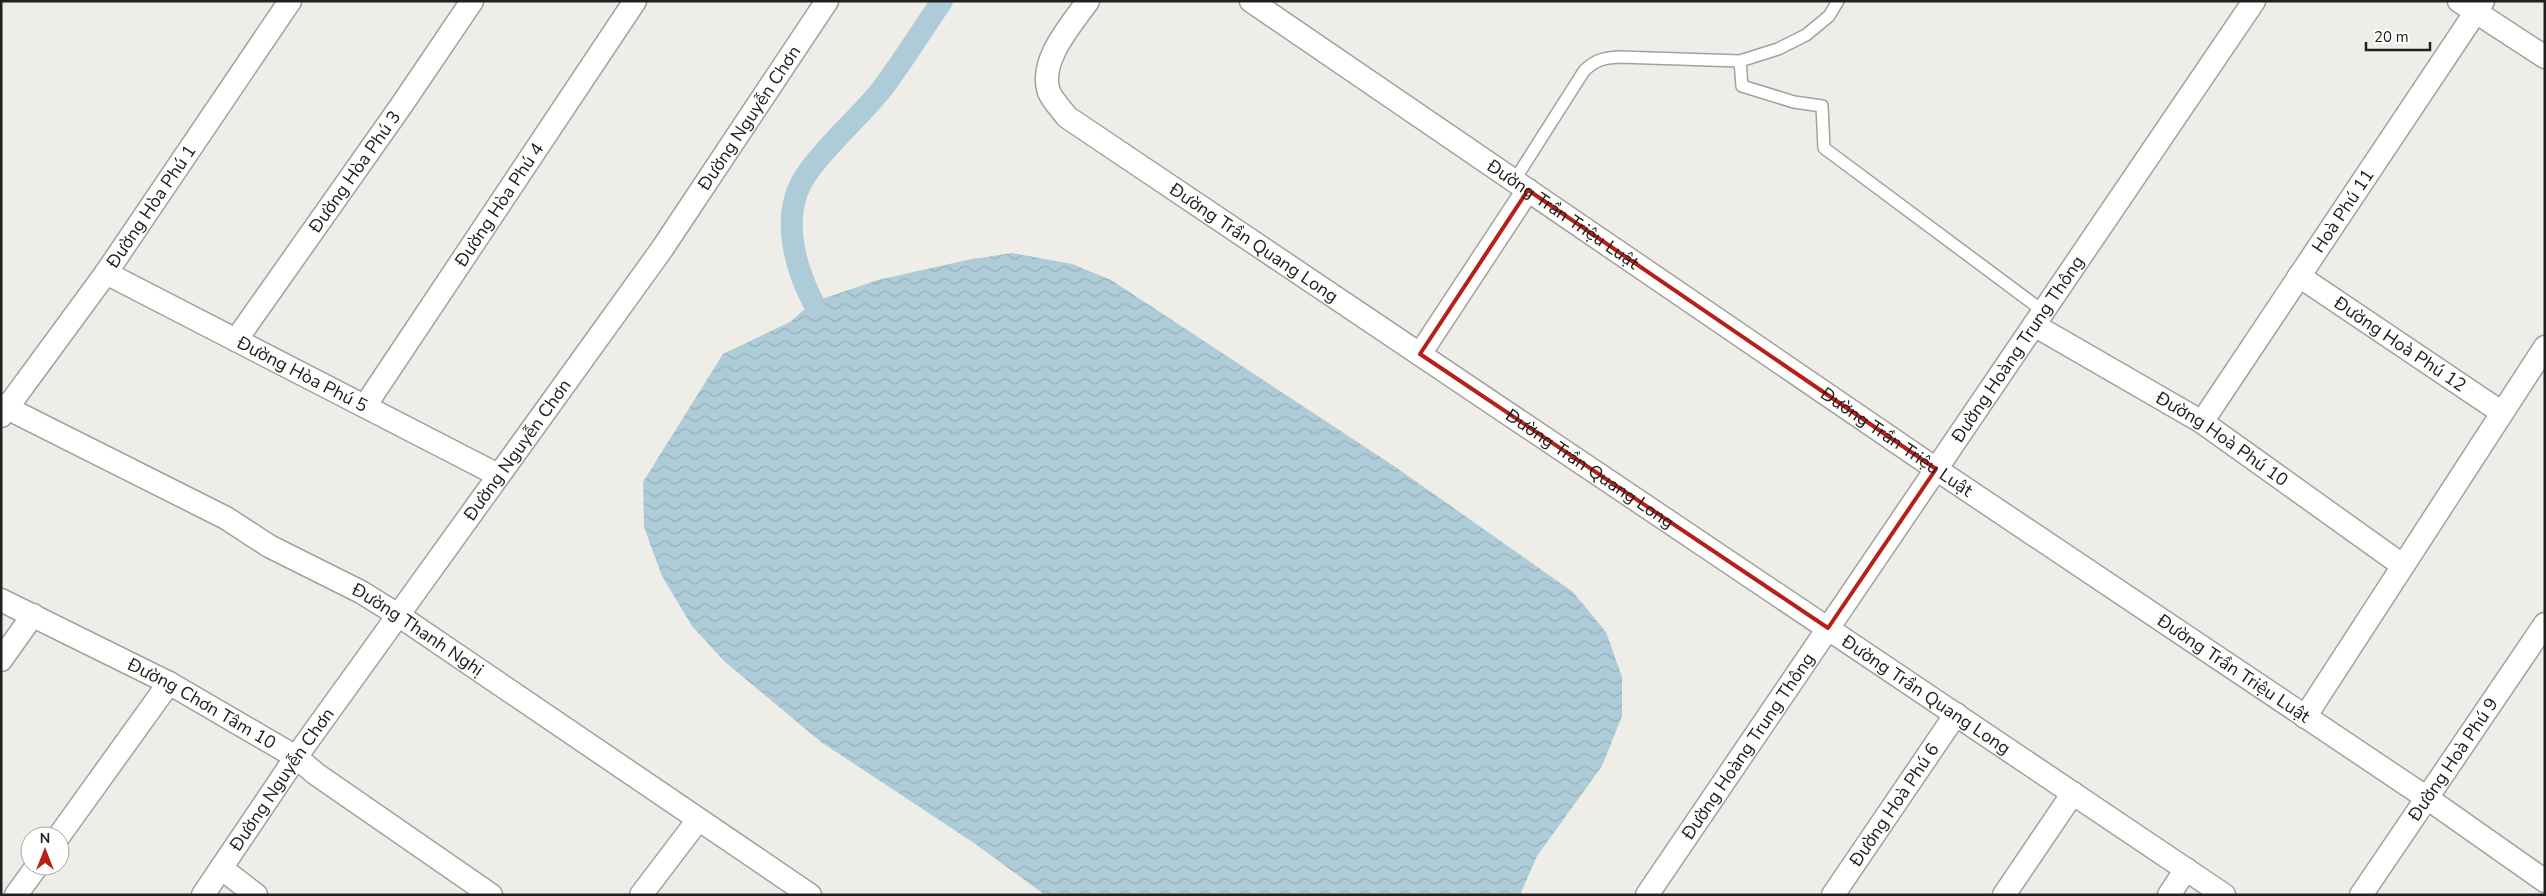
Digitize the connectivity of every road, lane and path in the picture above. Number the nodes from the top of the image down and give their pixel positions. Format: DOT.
graph roads {
  1 [pos="290,1"];
  2 [pos="472,1"];
  3 [pos="635,1"];
  4 [pos="827,1"];
  5 [pos="1088,1"];
  6 [pos="1251,1"];
  7 [pos="1838,1"];
  8 [pos="2254,1"];
  9 [pos="2473,5"];
  10 [pos="2545,57"];
  11 [pos="1740,61"];
  12 [pos="1521,185"];
  13 [pos="106,273"];
  14 [pos="2300,276"];
  15 [pos="2039,318"];
  16 [pos="236,340"];
  17 [pos="2545,347"];
  18 [pos="1420,354"];
  19 [pos="364,406"];
  20 [pos="3,409"];
  21 [pos="2501,412"];
  22 [pos="2202,422"];
  23 [pos="1936,469"];
  24 [pos="498,475"];
  25 [pos="2402,565"];
  26 [pos="1,600"];
  27 [pos="33,615"];
  28 [pos="398,615"];
  29 [pos="2545,624"];
  30 [pos="1828,628"];
  31 [pos="1,660"];
  32 [pos="169,683"];
  33 [pos="1956,714"];
  34 [pos="2305,717"];
  35 [pos="296,757"];
  36 [pos="2073,793"];
  37 [pos="2427,798"];
  38 [pos="698,820"];
  39 [pos="66,826"];
  40 [pos="221,868"];
  41 [pos="2186,869"];
  42 [pos="30,876"];
  43 [pos="2545,881"];
  44 [pos="16,895"];
  45 [pos="203,895"];
  46 [pos="256,895"];
  47 [pos="491,895"];
  48 [pos="641,895"];
  49 [pos="810,895"];
  50 [pos="1647,895"];
  51 [pos="1833,895"];
  52 [pos="2004,895"];
  53 [pos="2168,895"];
  54 [pos="2224,895"];
  55 [pos="2362,895"];
  1 -- 13 [label="street, Đường Hòa Phú 1"];
  2 -- 16 [label="street, Đường Hòa Phú 3"];
  3 -- 19 [label="street, Đường Hòa Phú 4"];
  4 -- 24 [label="street, Đường Nguyễn Chơn"];
  5 -- 18 [label="street, Đường Trần Quang Long"];
  6 -- 12 [label="street, Đường Trần Triệu Luật"];
  7 -- 11 [label="lane"];
  8 -- 15 [label="street, Đường Hoàng Trung Thông"];
  9 -- 10 [label="street"];
  9 -- 14 [label="street, Hoà Phú 11"];
  11 -- 12 [label="lane"];
  11 -- 15 [label="lane"];
  12 -- 18 [label="street"];
  12 -- 23 [label="street, Đường Trần Triệu Luật"];
  13 -- 16 [label="street, Đường Hòa Phú 5"];
  13 -- 20 [label="street, Đường Hòa Phú 1"];
  14 -- 21 [label="street, Đường Hoà Phú 12"];
  14 -- 22 [label="street, Hoà Phú 11"];
  15 -- 22 [label="street, Đường Hoà Phú 10"];
  15 -- 23 [label="street, Đường Hoàng Trung Thông"];
  16 -- 19 [label="street, Đường Hòa Phú 5"];
  17 -- 21 [label="street"];
  18 -- 30 [label="street, Đường Trần Quang Long"];
  19 -- 24 [label="street, Đường Hòa Phú 5"];
  20 -- 28 [label="street, Đường Thanh Nghị"];
  21 -- 25 [label="street"];
  22 -- 25 [label="street, Đường Hoà Phú 10"];
  23 -- 30 [label="street, Đường Hoàng Trung Thông"];
  23 -- 34 [label="street, Đường Trần Triệu Luật"];
  24 -- 28 [label="street, Đường Nguyễn Chơn"];
  25 -- 34 [label="street"];
  26 -- 27 [label="street, Đường Chơn Tâm 10"];
  27 -- 31 [label="street"];
  27 -- 32 [label="street, Đường Chơn Tâm 10"];
  28 -- 35 [label="street, Đường Nguyễn Chơn"];
  28 -- 38 [label="street, Đường Thanh Nghị"];
  29 -- 37 [label="street, Đường Hoà Phú 9"];
  30 -- 33 [label="street, Đường Trần Quang Long"];
  30 -- 50 [label="street, Đường Hoàng Trung Thông"];
  32 -- 35 [label="street, Đường Chơn Tâm 10"];
  32 -- 39 [label="street"];
  33 -- 36 [label="street, Đường Trần Quang Long"];
  33 -- 51 [label="street, Đường Hoà Phú 6"];
  34 -- 37 [label="street, Đường Trần Triệu Luật"];
  35 -- 40 [label="street, Đường Nguyễn Chơn"];
  35 -- 47 [label="street, Đường Chơn Tâm 10"];
  36 -- 41 [label="street, Đường Trần Quang Long"];
  36 -- 52 [label="street"];
  37 -- 43 [label="street, Đường Trần Triệu Luật"];
  37 -- 55 [label="street, Đường Hoà Phú 9"];
  38 -- 48 [label="street"];
  38 -- 49 [label="street, Đường Thanh Nghị"];
  40 -- 45 [label="street, Đường Nguyễn Chơn"];
  40 -- 46 [label="street"];
  41 -- 53 [label="street"];
  41 -- 54 [label="street, Đường Trần Quang Long"];
  42 -- 44 [label="street"];
}
